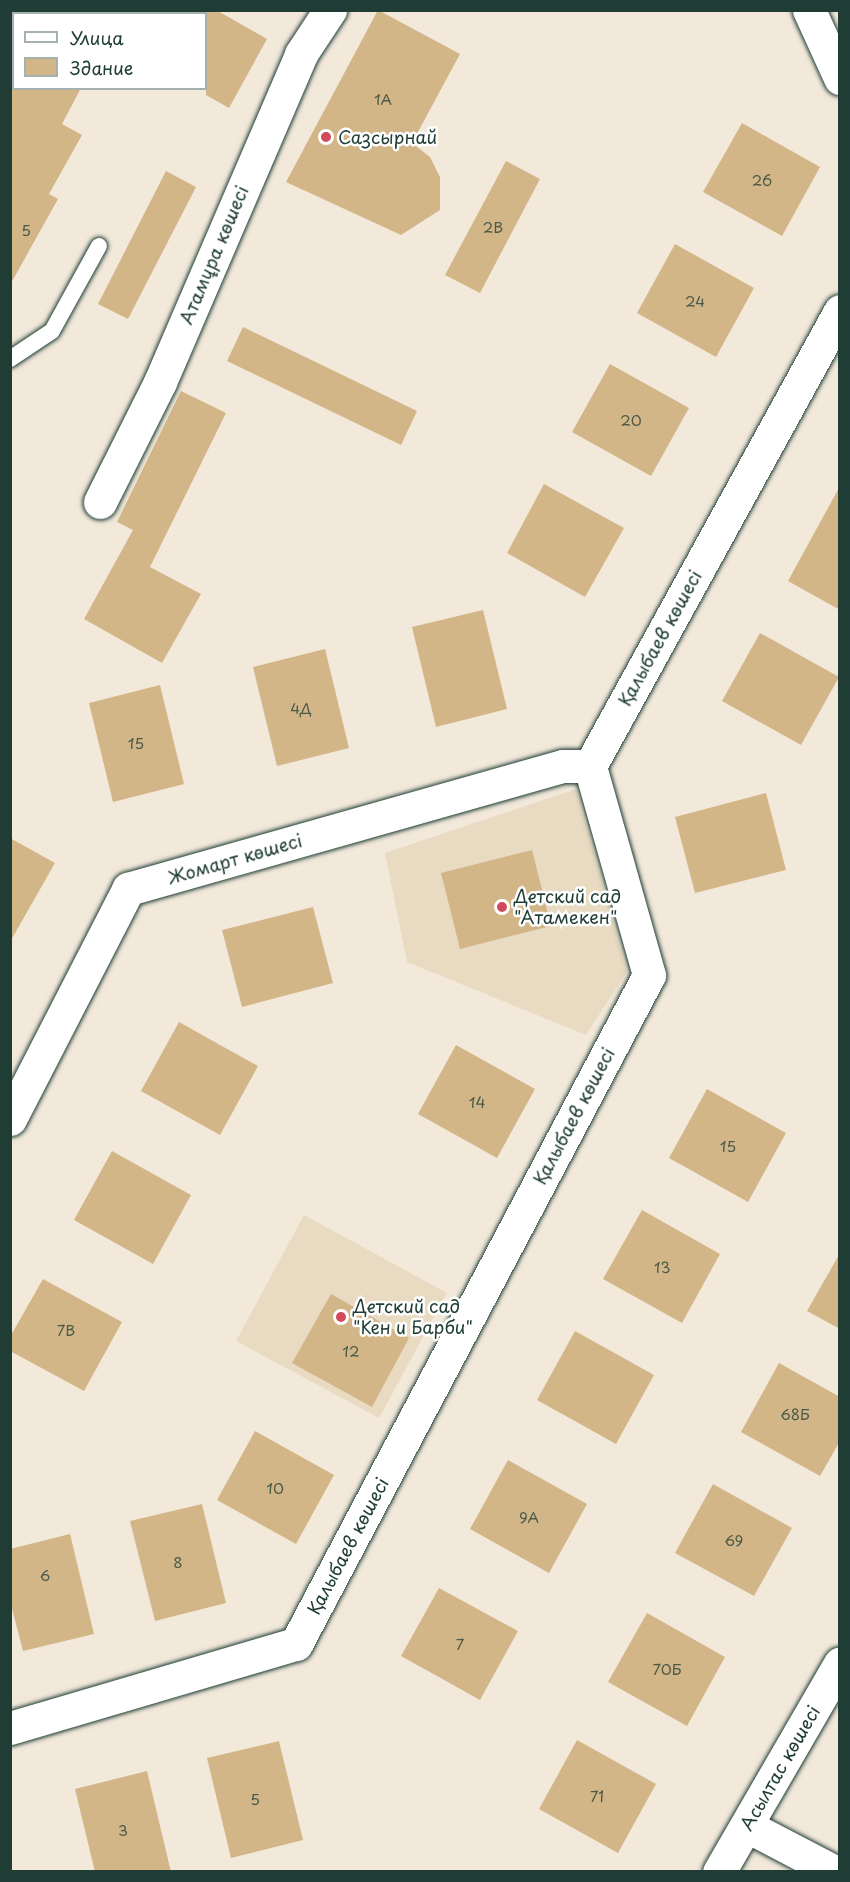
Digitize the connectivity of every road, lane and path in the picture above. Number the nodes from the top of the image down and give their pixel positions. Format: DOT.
graph roads {
  1 [pos="330,10"];
  2 [pos="809,10"];
  3 [pos="840,78"];
  4 [pos="99,246"];
  5 [pos="840,311"];
  6 [pos="10,359"];
  7 [pos="100,502"];
  8 [pos="590,766"];
  9 [pos="10,1119"];
  10 [pos="840,1663"];
  11 [pos="10,1728"];
  12 [pos="747,1826"];
  13 [pos="719,1872"];
  14 [pos="835,1872"];
  1 -- 7 [label="street, Атамұра көшесі"];
  2 -- 3 [label="street"];
  4 -- 6 [label="lane"];
  5 -- 8 [label="street, Қалыбаев көшесі"];
  8 -- 9 [label="street, Жомарт көшесі"];
  8 -- 11 [label="street, Қалыбаев көшесі"];
  10 -- 12 [label="street, Асылтас көшесі"];
  12 -- 13 [label="street, Асылтас көшесі"];
  12 -- 14 [label="street"];
}
